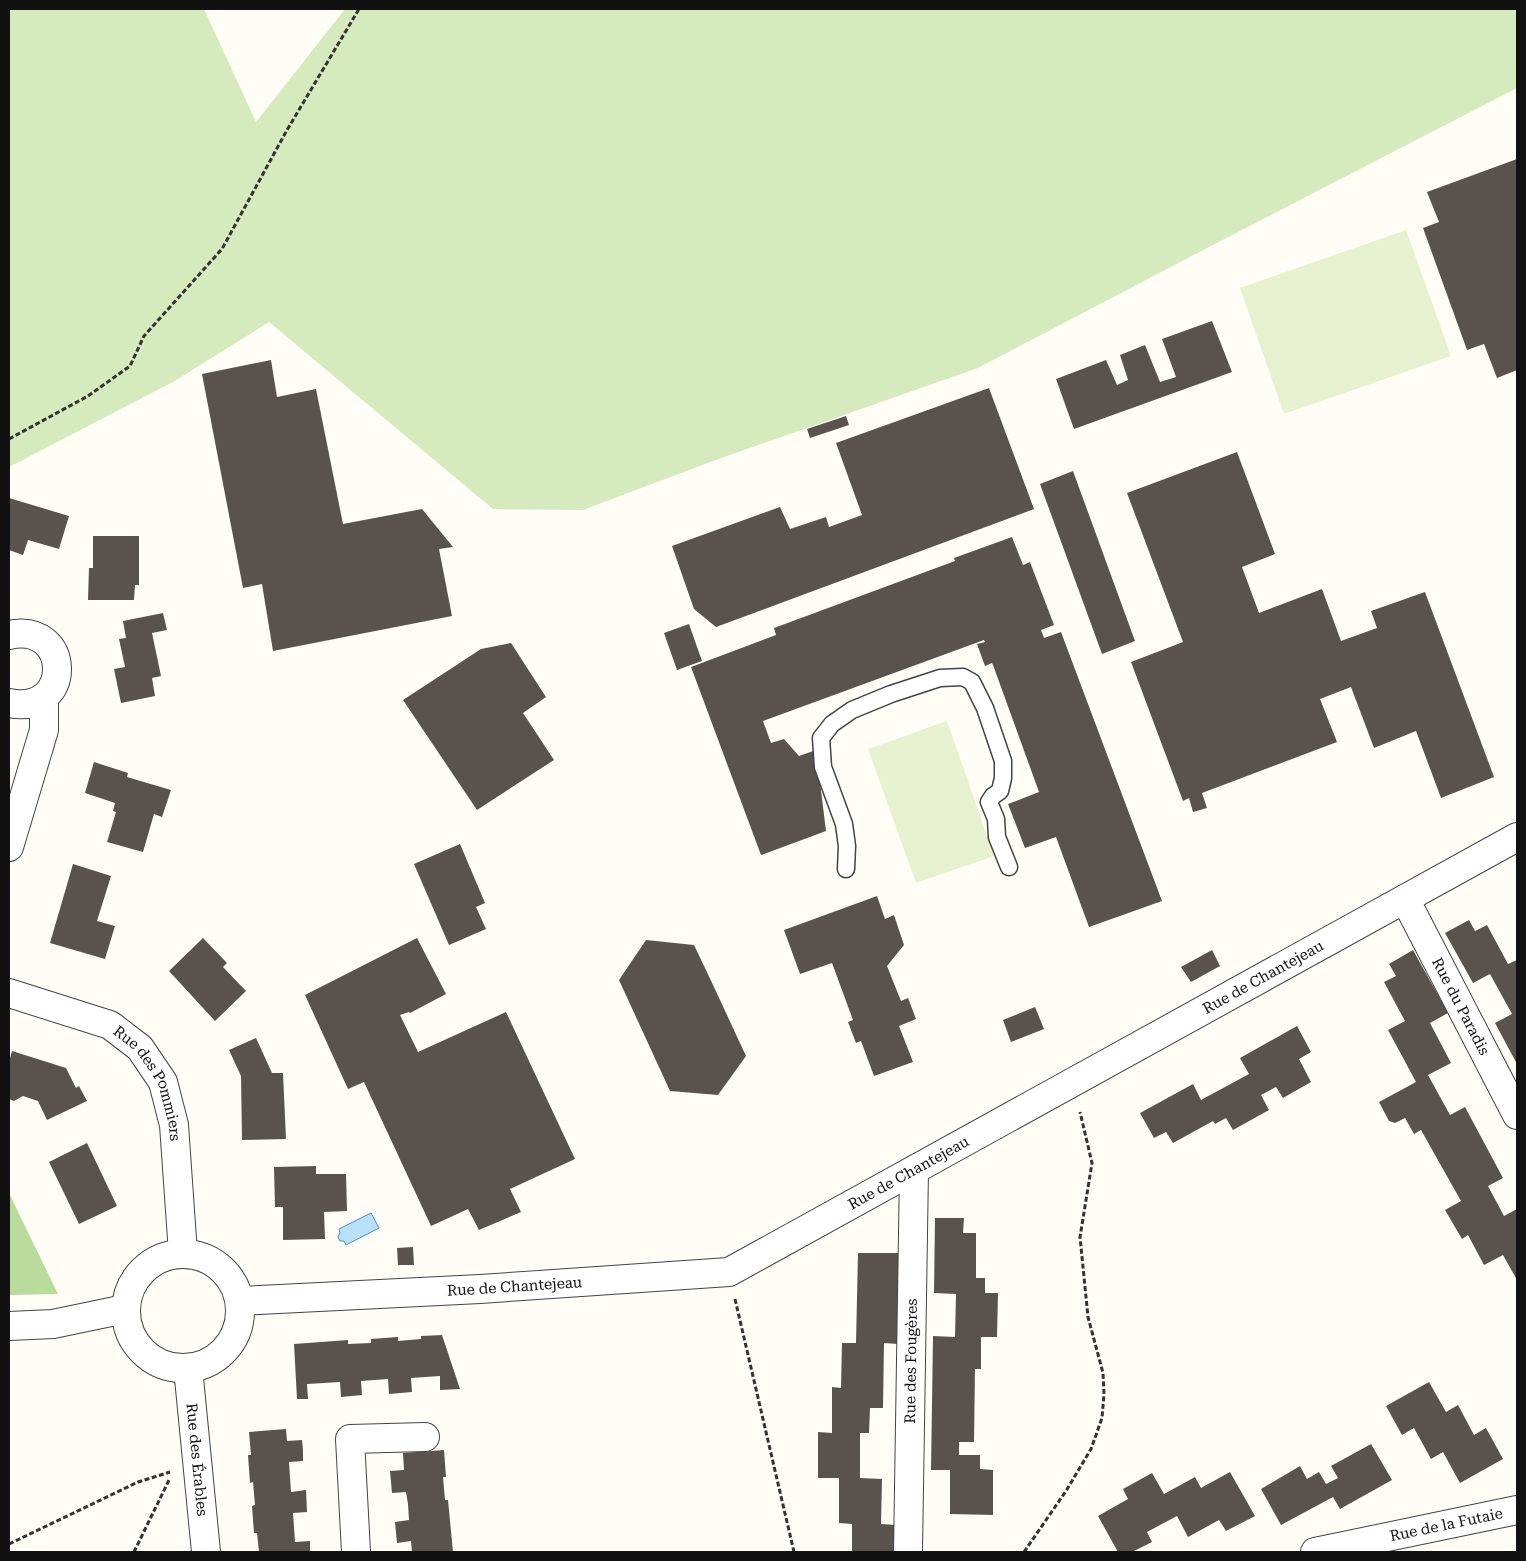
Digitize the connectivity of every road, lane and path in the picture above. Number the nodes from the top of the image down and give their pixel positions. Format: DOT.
graph roads {
  1 [pos="360,9"];
  2 [pos="9,439"];
  3 [pos="9,635"];
  4 [pos="44,698"];
  5 [pos="9,703"];
  6 [pos="1517,837"];
  7 [pos="9,847"];
  8 [pos="1009,867"];
  9 [pos="846,869"];
  10 [pos="1405,899"];
  11 [pos="9,993"];
  12 [pos="1074,1082"];
  13 [pos="1517,1115"];
  14 [pos="914,1170"];
  15 [pos="183,1253"];
  16 [pos="728,1272"];
  17 [pos="240,1301"];
  18 [pos="125,1308"];
  19 [pos="9,1326"];
  20 [pos="188,1368"];
  21 [pos="425,1437"];
  22 [pos="1517,1510"];
  23 [pos="9,1544"];
  24 [pos="134,1552"];
  25 [pos="206,1552"];
  26 [pos="356,1552"];
  27 [pos="794,1552"];
  28 [pos="908,1552"];
  29 [pos="1024,1552"];
  30 [pos="1315,1552"];
  1 -- 2 [label="path"];
  3 -- 4 [label="street"];
  4 -- 5 [label="street"];
  4 -- 7 [label="street"];
  6 -- 10 [label="street, Rue de Chantejeau"];
  8 -- 9 [label="lane"];
  10 -- 12 [label="street, Rue de Chantejeau"];
  10 -- 13 [label="street, Rue du Paradis"];
  11 -- 15 [label="street, Rue des Pommiers"];
  12 -- 14 [label="street, Rue de Chantejeau"];
  12 -- 29 [label="path"];
  14 -- 16 [label="street, Rue de Chantejeau"];
  14 -- 28 [label="street, Rue des Fougères"];
  15 -- 17 [label="street"];
  15 -- 18 [label="street"];
  16 -- 17 [label="street, Rue de Chantejeau"];
  16 -- 27 [label="path"];
  17 -- 20 [label="street"];
  18 -- 19 [label="street"];
  18 -- 20 [label="street"];
  20 -- 25 [label="street, Rue des Érables"];
  21 -- 26 [label="street"];
  22 -- 30 [label="street, Rue de la Futaie"];
  23 -- 24 [label="path"];
}
